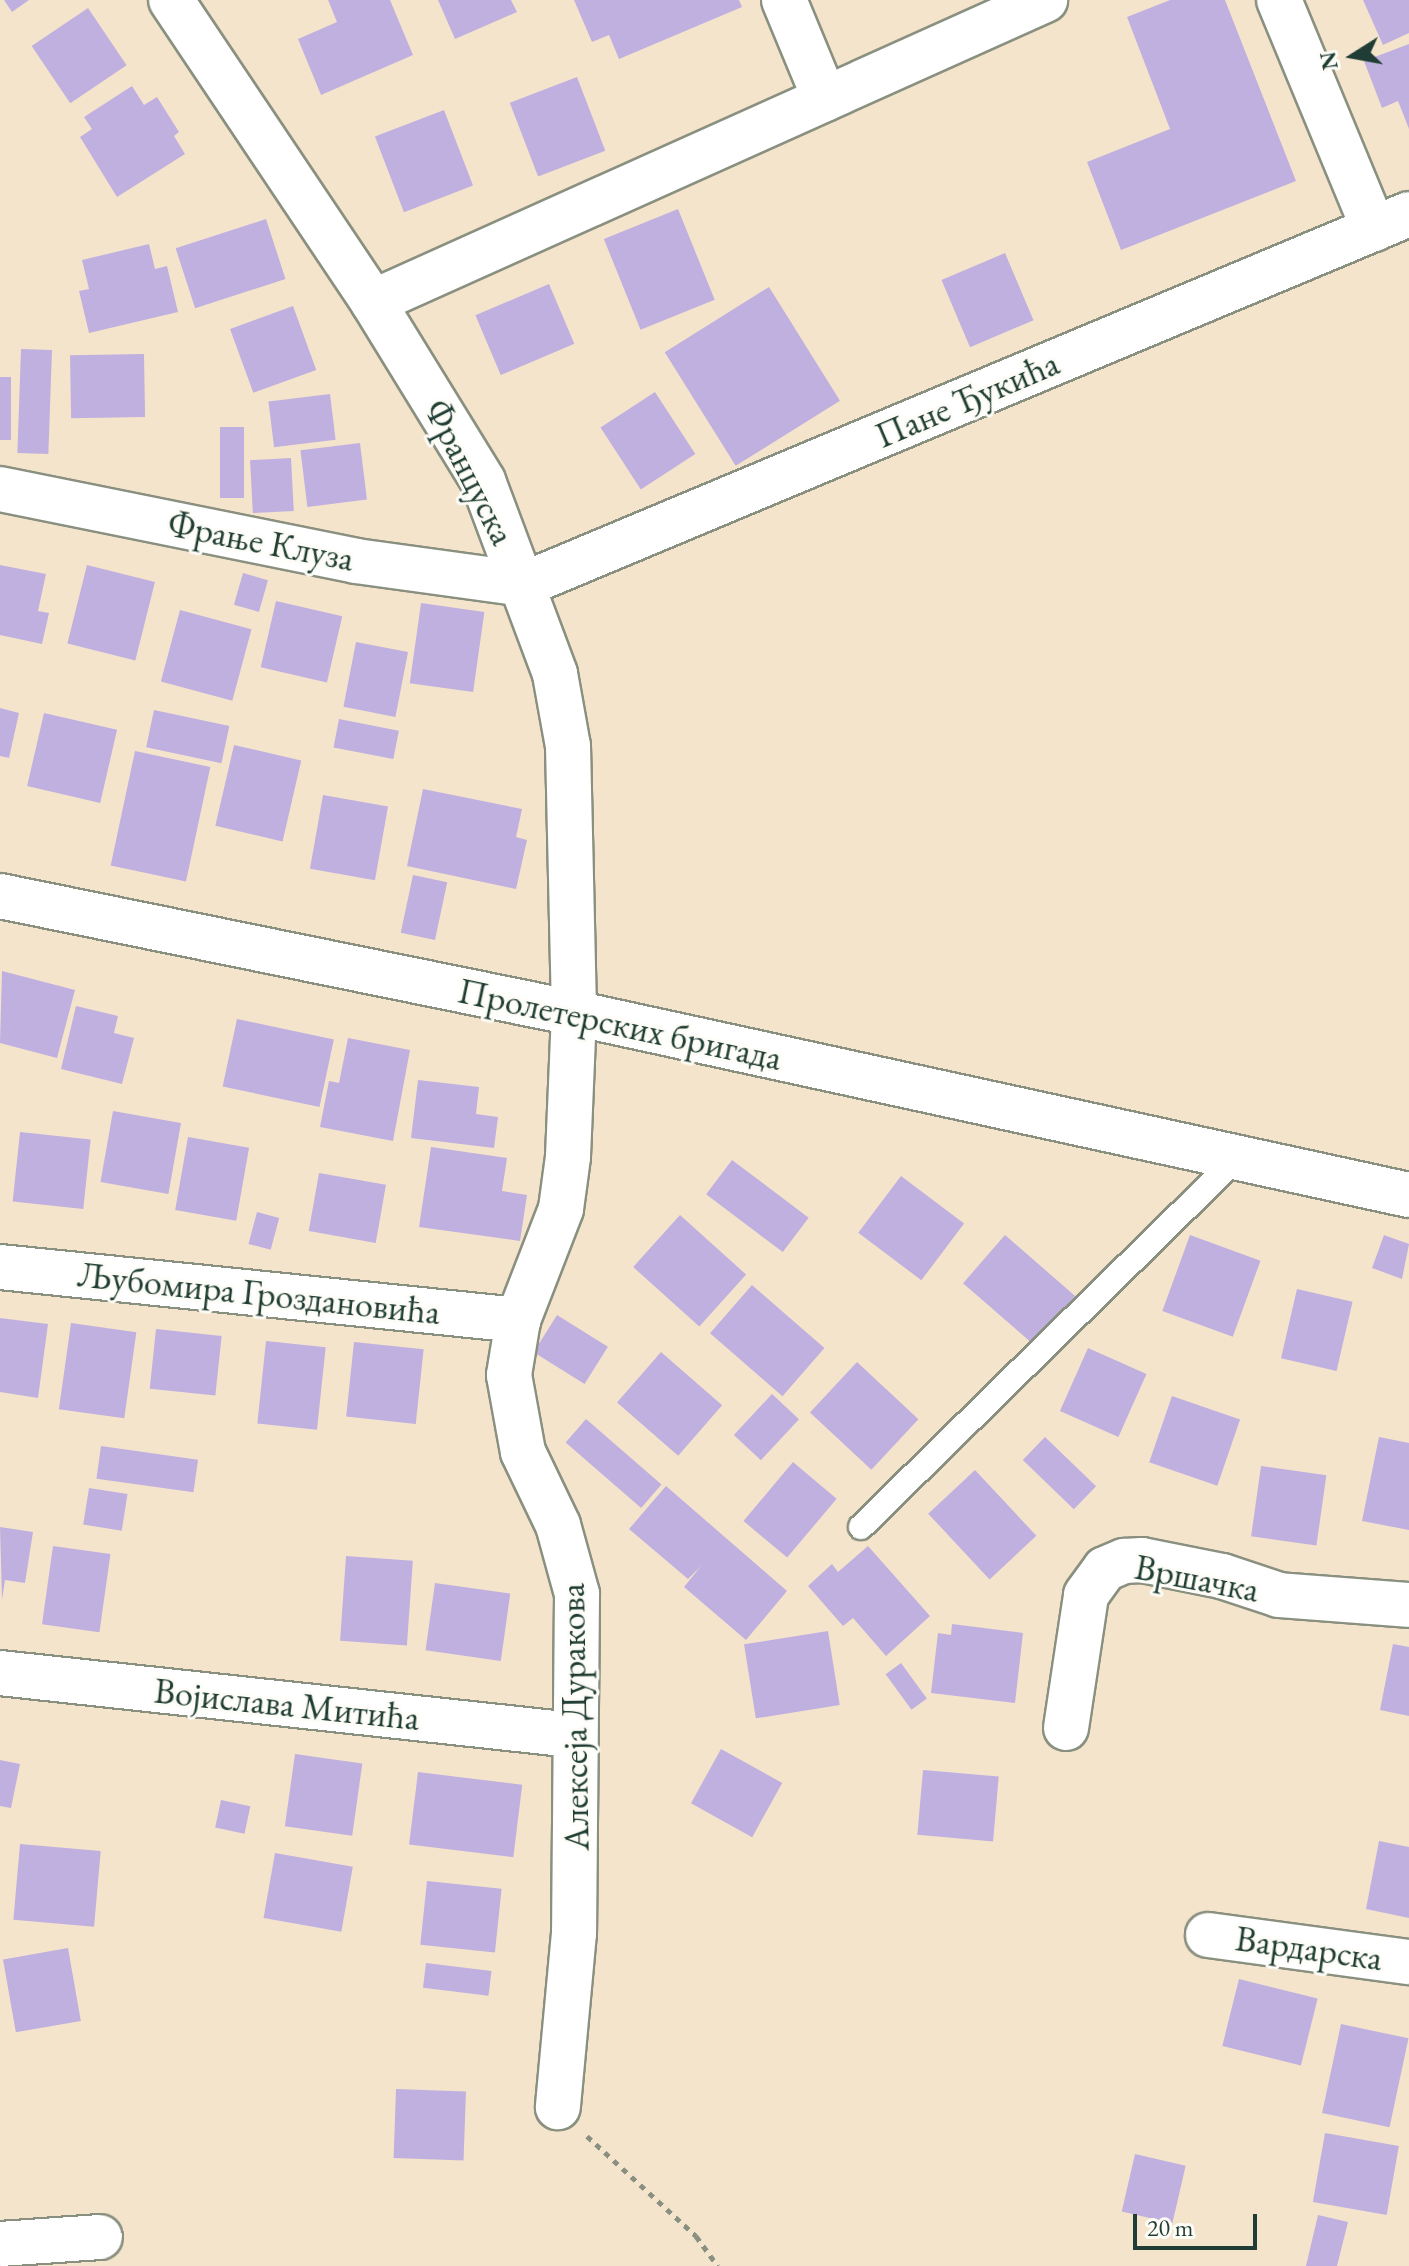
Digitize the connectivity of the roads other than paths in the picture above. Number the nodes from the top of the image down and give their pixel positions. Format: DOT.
graph roads {
  1 [pos="171,0"];
  2 [pos="784,0"];
  3 [pos="1045,0"];
  4 [pos="1279,0"];
  5 [pos="825,99"];
  6 [pos="1392,222"];
  7 [pos="373,302"];
  8 [pos="0,489"];
  9 [pos="525,584"];
  10 [pos="0,896"];
  11 [pos="574,1013"];
  12 [pos="1239,1156"];
  13 [pos="1409,1195"];
  14 [pos="0,1267"];
  15 [pos="518,1320"];
  16 [pos="861,1527"];
  17 [pos="1409,1605"];
  18 [pos="0,1673"];
  19 [pos="1066,1728"];
  20 [pos="573,1735"];
  21 [pos="1208,1935"];
  22 [pos="1409,1962"];
  23 [pos="558,2107"];
  24 [pos="100,2237"];
  25 [pos="0,2244"];
  1 -- 7 [label="street, Француска"];
  2 -- 5 [label="street"];
  3 -- 5 [label="street"];
  4 -- 6 [label="street"];
  5 -- 7 [label="street"];
  6 -- 9 [label="street, Пане Ђукића"];
  7 -- 9 [label="street, Француска"];
  8 -- 9 [label="street, Фрање Клуза"];
  9 -- 11 [label="street, Француска"];
  10 -- 11 [label="street, Пролетерских бригада"];
  11 -- 12 [label="street, Пролетерских бригада"];
  11 -- 15 [label="street, Алексеја Дуракова"];
  12 -- 13 [label="street, Пролетерских бригада"];
  12 -- 16 [label="lane"];
  14 -- 15 [label="street, Љубомира Гроздановића"];
  15 -- 20 [label="street, Алексеја Дуракова"];
  17 -- 19 [label="street, Вршачка"];
  18 -- 20 [label="street, Војислава Митића"];
  20 -- 23 [label="street, Алексеја Дуракова"];
  21 -- 22 [label="street, Вардарска"];
  24 -- 25 [label="street"];
}
